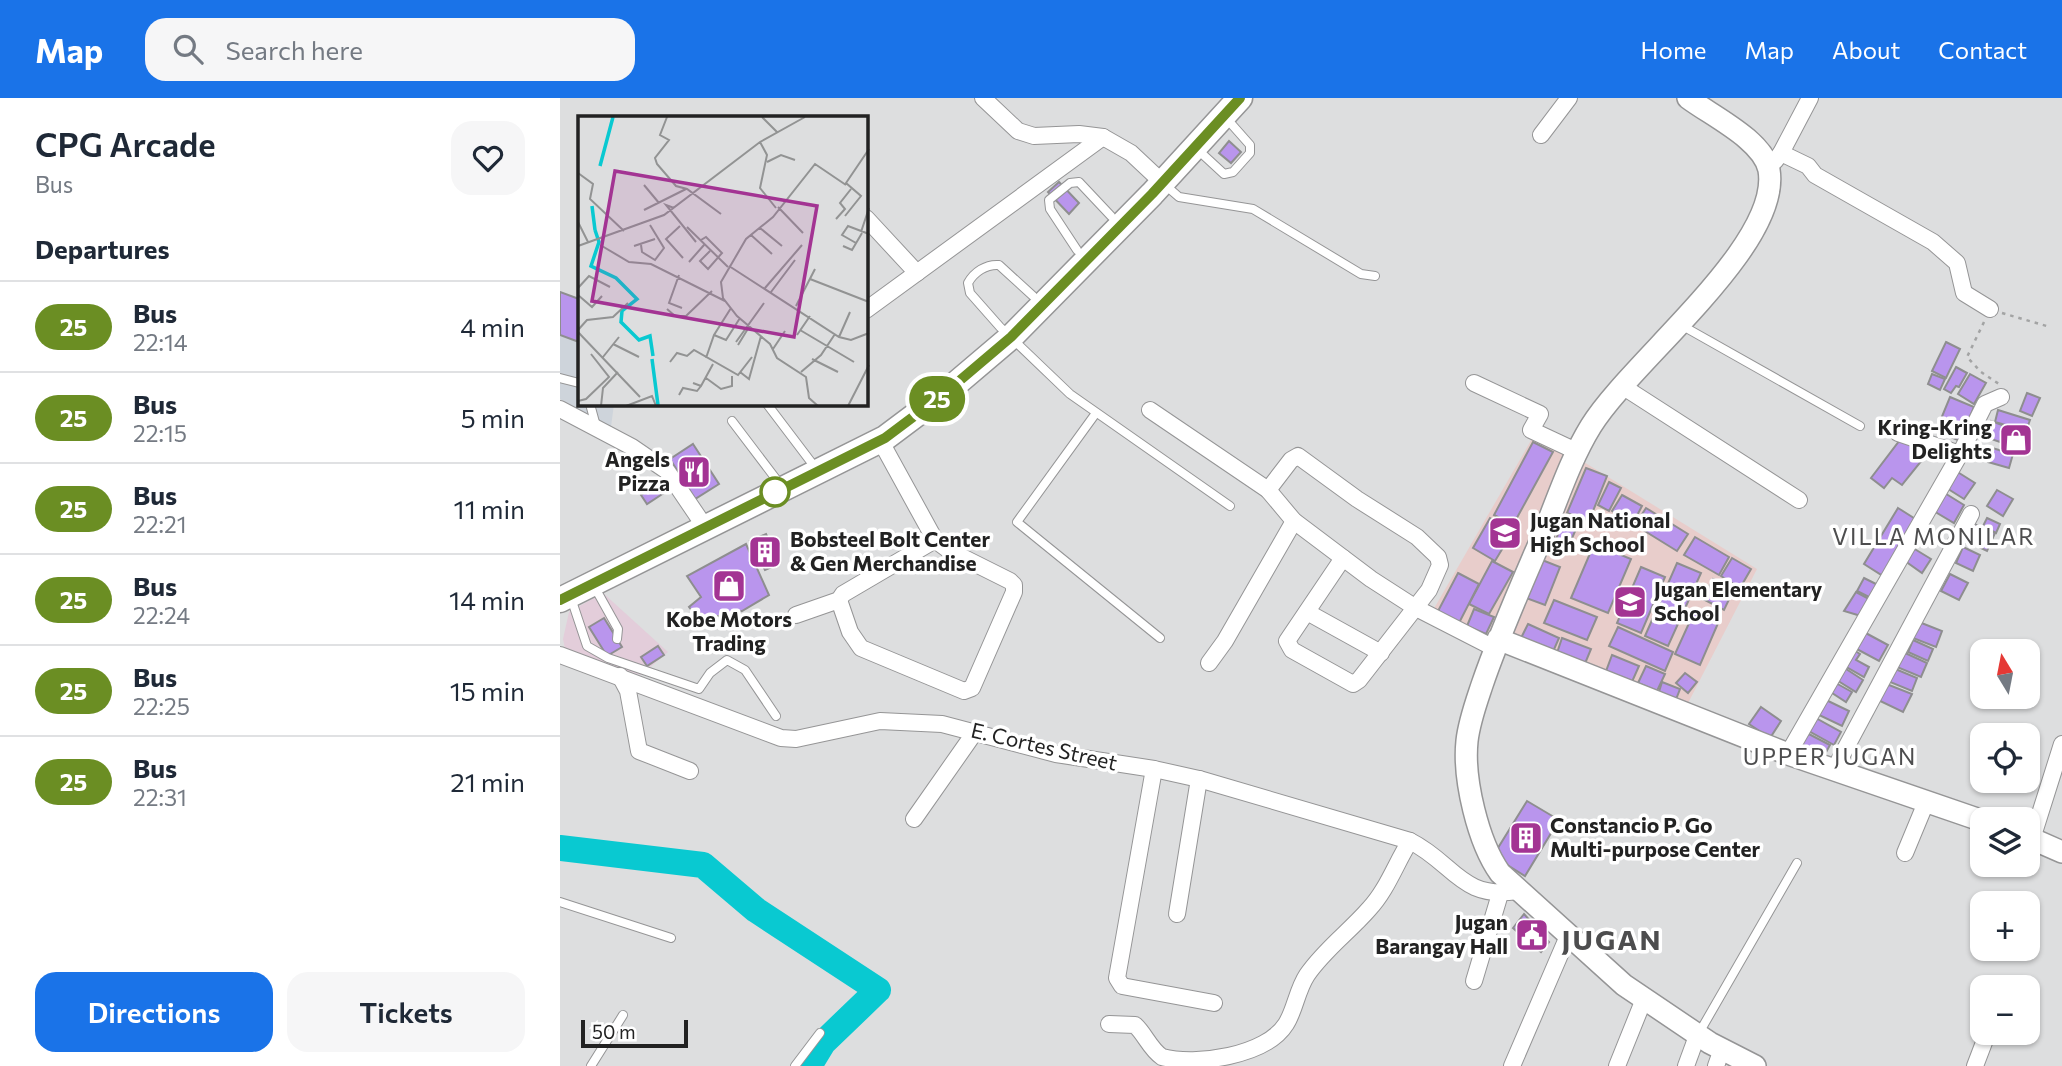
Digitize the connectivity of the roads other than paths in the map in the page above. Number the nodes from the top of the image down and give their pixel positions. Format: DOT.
graph roads {
  1 [pos="983,98"];
  2 [pos="1569,98"];
  3 [pos="1688,98"];
  4 [pos="1810,98"];
  5 [pos="1228,104"];
  6 [pos="1541,135"];
  7 [pos="1102,137"];
  8 [pos="1196,148"];
  9 [pos="1775,161"];
  10 [pos="1157,178"];
  11 [pos="1111,216"];
  12 [pos="868,220"];
  13 [pos="1077,250"];
  14 [pos="917,272"];
  15 [pos="1376,276"];
  16 [pos="1033,296"];
  17 [pos="868,309"];
  18 [pos="1990,309"];
  19 [pos="1678,324"];
  20 [pos="1006,332"];
  21 [pos="560,378"];
  22 [pos="578,383"];
  23 [pos="1474,383"];
  24 [pos="1622,386"];
  25 [pos="2001,397"];
  26 [pos="591,406"];
  27 [pos="769,406"];
  28 [pos="560,409"];
  29 [pos="1150,410"];
  30 [pos="1096,413"];
  31 [pos="732,421"];
  32 [pos="1860,426"];
  33 [pos="597,429"];
  34 [pos="1898,433"];
  35 [pos="880,440"];
  36 [pos="1578,452"];
  37 [pos="1960,454"];
  38 [pos="811,461"];
  39 [pos="776,479"];
  40 [pos="1268,490"];
  41 [pos="1798,500"];
  42 [pos="1230,506"];
  43 [pos="1971,514"];
  44 [pos="1294,521"];
  45 [pos="703,522"];
  46 [pos="935,540"];
  47 [pos="1343,558"];
  48 [pos="592,584"];
  49 [pos="563,593"];
  50 [pos="839,600"];
  51 [pos="1416,608"];
  52 [pos="1307,612"];
  53 [pos="796,615"];
  54 [pos="1160,638"];
  55 [pos="617,639"];
  56 [pos="1496,644"];
  57 [pos="1381,653"];
  58 [pos="560,655"];
  59 [pos="1209,663"];
  60 [pos="620,676"];
  61 [pos="776,716"];
  62 [pos="975,732"];
  63 [pos="2062,744"];
  64 [pos="1788,754"];
  65 [pos="1154,769"];
  66 [pos="1833,769"];
  67 [pos="690,771"];
  68 [pos="1199,779"];
  69 [pos="1927,800"];
  70 [pos="2040,809"];
  71 [pos="1970,816"];
  72 [pos="914,819"];
  73 [pos="1410,841"];
  74 [pos="2040,842"];
  75 [pos="2062,852"];
  76 [pos="1905,853"];
  77 [pos="1797,863"];
  78 [pos="1509,893"];
  79 [pos="560,902"];
  80 [pos="1177,914"];
  81 [pos="1568,936"];
  82 [pos="671,938"];
  83 [pos="1474,981"];
  84 [pos="1644,999"];
  85 [pos="1214,1003"];
  86 [pos="623,1015"];
  87 [pos="1109,1024"];
  88 [pos="820,1033"];
  89 [pos="1697,1036"];
  90 [pos="1983,1045"];
  91 [pos="1719,1058"];
  92 [pos="591,1066"];
  93 [pos="795,1066"];
  94 [pos="1512,1066"];
  95 [pos="1617,1066"];
  96 [pos="1686,1066"];
  97 [pos="1755,1066"];
  98 [pos="1975,1066"];
  1 -- 7 [label="street"];
  2 -- 6 [label="street"];
  3 -- 9 [label="street"];
  4 -- 9 [label="street"];
  5 -- 8 [label="main road"];
  5 -- 8 [label="lane"];
  5 -- 10 [label="main road"];
  7 -- 10 [label="street"];
  7 -- 14 [label="street"];
  8 -- 10 [label="main road"];
  9 -- 18 [label="street"];
  9 -- 19 [label="street"];
  10 -- 11 [label="main road"];
  10 -- 15 [label="lane"];
  10 -- 20 [label="main road"];
  11 -- 13 [label="main road"];
  11 -- 13 [label="lane"];
  12 -- 14 [label="street"];
  13 -- 16 [label="main road"];
  14 -- 17 [label="street"];
  16 -- 20 [label="main road"];
  16 -- 20 [label="lane"];
  19 -- 24 [label="street"];
  19 -- 32 [label="lane"];
  20 -- 30 [label="lane"];
  20 -- 35 [label="main road"];
  20 -- 38 [label="main road"];
  21 -- 22 [label="lane"];
  23 -- 36 [label="street"];
  24 -- 36 [label="street"];
  24 -- 41 [label="street"];
  25 -- 37 [label="street"];
  26 -- 33 [label="lane"];
  27 -- 38 [label="lane"];
  28 -- 33 [label="street"];
  29 -- 40 [label="street"];
  30 -- 42 [label="lane"];
  30 -- 54 [label="lane"];
  31 -- 39 [label="lane"];
  33 -- 45 [label="street"];
  34 -- 37 [label="street"];
  35 -- 45 [label="main road"];
  35 -- 46 [label="street"];
  36 -- 56 [label="street"];
  37 -- 64 [label="street"];
  38 -- 39 [label="main road"];
  39 -- 45 [label="main road"];
  40 -- 44 [label="street"];
  40 -- 51 [label="street"];
  43 -- 66 [label="street"];
  44 -- 47 [label="street"];
  44 -- 59 [label="street"];
  45 -- 48 [label="main road"];
  45 -- 49 [label="main road"];
  46 -- 50 [label="street"];
  46 -- 50 [label="street"];
  47 -- 51 [label="street"];
  47 -- 52 [label="street"];
  48 -- 49 [label="main road"];
  48 -- 55 [label="lane"];
  49 -- 61 [label="lane"];
  50 -- 53 [label="street"];
  51 -- 56 [label="street"];
  51 -- 57 [label="street"];
  52 -- 57 [label="street"];
  52 -- 57 [label="street"];
  56 -- 64 [label="street"];
  56 -- 78 [label="street"];
  58 -- 60 [label="street, E. Cortes Street"];
  60 -- 62 [label="street, E. Cortes Street"];
  60 -- 67 [label="street"];
  62 -- 65 [label="street, E. Cortes Street"];
  62 -- 72 [label="street"];
  63 -- 70 [label="street"];
  64 -- 66 [label="street"];
  65 -- 68 [label="street, E. Cortes Street"];
  65 -- 85 [label="street"];
  66 -- 69 [label="street"];
  68 -- 73 [label="street, E. Cortes Street"];
  68 -- 80 [label="street"];
  69 -- 71 [label="street"];
  69 -- 76 [label="street"];
  73 -- 78 [label="street, E. Cortes Street"];
  73 -- 87 [label="street"];
  74 -- 75 [label="street"];
  77 -- 89 [label="lane"];
  78 -- 81 [label="street"];
  78 -- 83 [label="street"];
  79 -- 82 [label="lane"];
  81 -- 84 [label="street"];
  81 -- 94 [label="street"];
  84 -- 89 [label="street"];
  84 -- 95 [label="street"];
  86 -- 92 [label="lane"];
  88 -- 93 [label="lane"];
  89 -- 91 [label="street"];
  89 -- 96 [label="street"];
  90 -- 98 [label="street"];
  91 -- 97 [label="street"];
}
